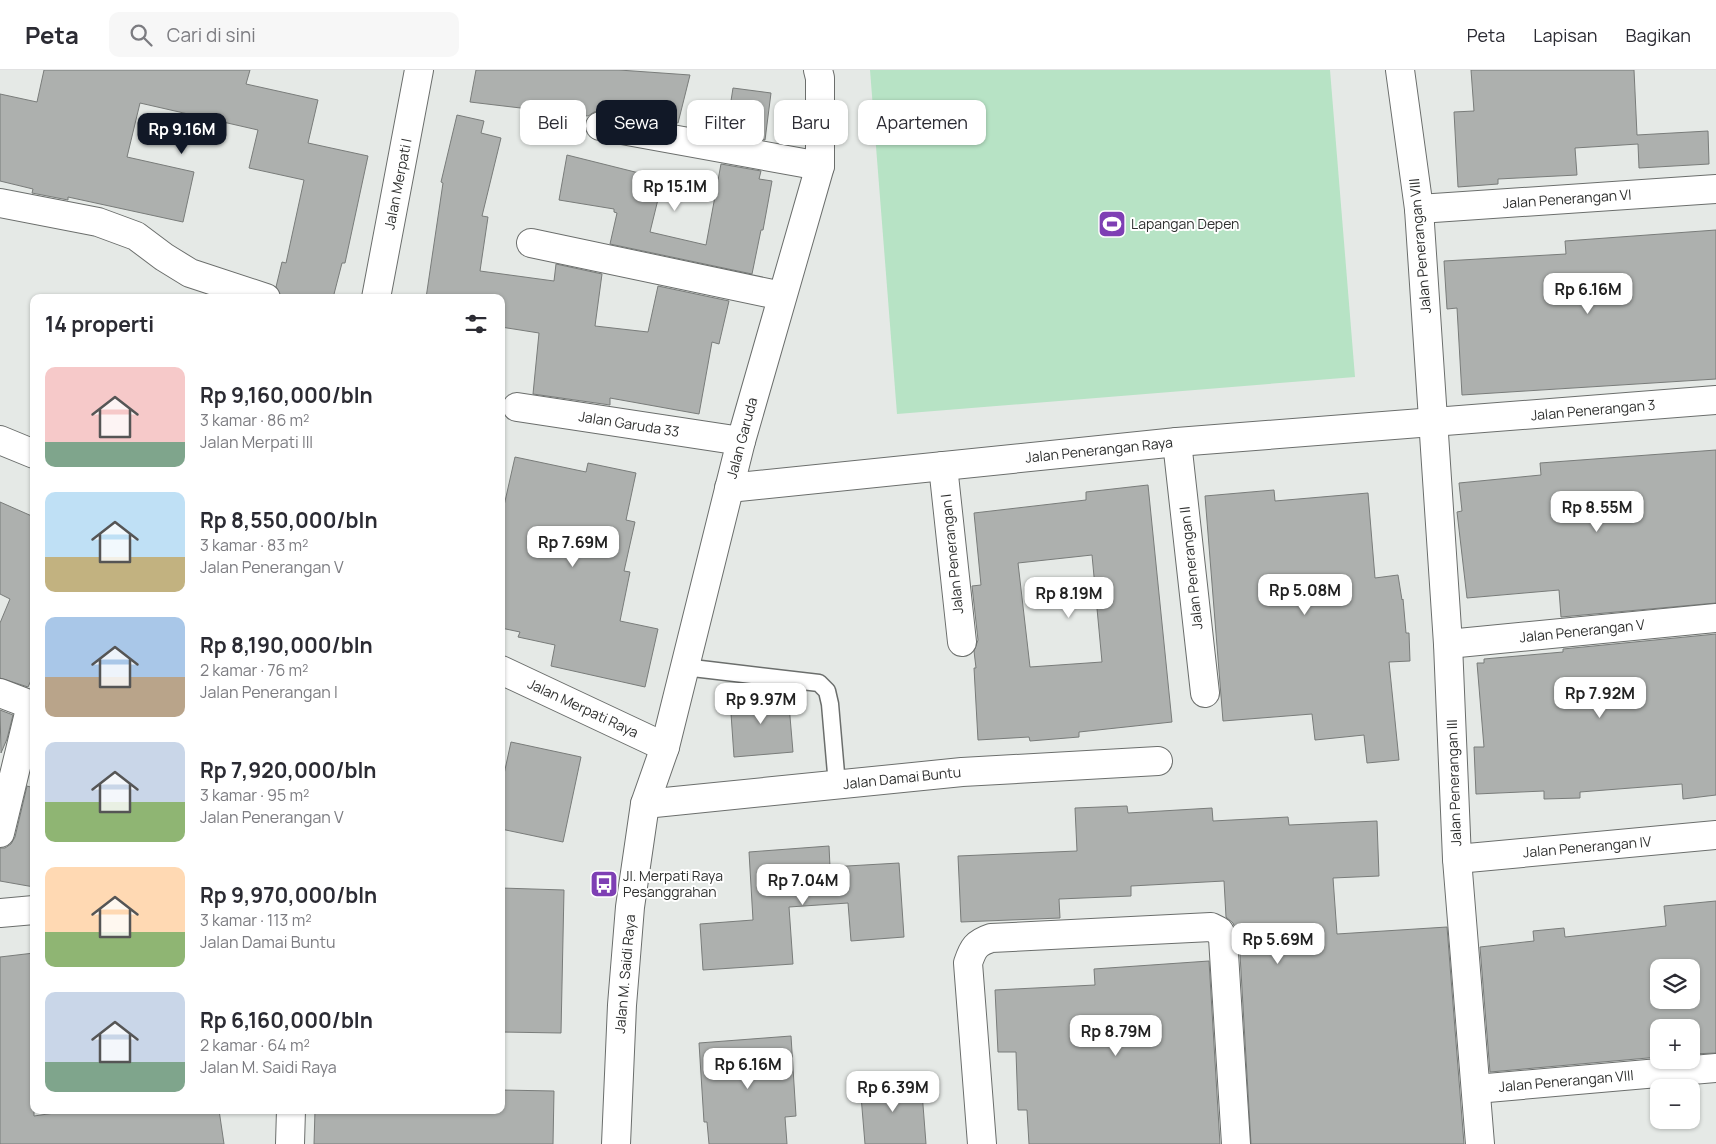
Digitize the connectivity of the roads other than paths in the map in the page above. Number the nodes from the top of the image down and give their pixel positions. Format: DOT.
graph roads {
  1 [pos="419,70"];
  2 [pos="818,70"];
  3 [pos="1400,70"];
  4 [pos="677,140"];
  5 [pos="820,166"];
  6 [pos="1716,189"];
  7 [pos="0,204"];
  8 [pos="1419,209"];
  9 [pos="530,243"];
  10 [pos="254,294"];
  11 [pos="377,294"];
  12 [pos="782,296"];
  13 [pos="1716,400"];
  14 [pos="517,407"];
  15 [pos="1470,420"];
  16 [pos="1434,422"];
  17 [pos="0,440"];
  18 [pos="740,441"];
  19 [pos="1177,442"];
  20 [pos="30,452"];
  21 [pos="943,466"];
  22 [pos="729,488"];
  23 [pos="1716,618"];
  24 [pos="962,642"];
  25 [pos="1448,644"];
  26 [pos="684,667"];
  27 [pos="505,672"];
  28 [pos="0,693"];
  29 [pos="1205,693"];
  30 [pos="30,705"];
  31 [pos="30,714"];
  32 [pos="665,747"];
  33 [pos="1158,761"];
  34 [pos="837,785"];
  35 [pos="645,804"];
  36 [pos="0,834"];
  37 [pos="1716,835"];
  38 [pos="1457,859"];
  39 [pos="30,910"];
  40 [pos="0,913"];
  41 [pos="1716,1068"];
  42 [pos="1476,1089"];
  43 [pos="291,1114"];
  44 [pos="290,1144"];
  45 [pos="616,1144"];
  46 [pos="982,1144"];
  47 [pos="1236,1144"];
  48 [pos="1480,1144"];
  1 -- 11 [label="street, Jalan Merpati I"];
  2 -- 5 [label="street, Jalan Garuda"];
  3 -- 8 [label="street, Jalan Penerangan VIII"];
  4 -- 5 [label="street"];
  5 -- 12 [label="street, Jalan Garuda"];
  6 -- 8 [label="street, Jalan Penerangan VI"];
  7 -- 10 [label="street"];
  8 -- 16 [label="street, Jalan Penerangan VIII"];
  9 -- 12 [label="street"];
  12 -- 18 [label="street, Jalan Garuda"];
  13 -- 15 [label="street, Jalan Penerangan 3"];
  14 -- 18 [label="street, Jalan Garuda 33"];
  15 -- 16 [label="street, Jalan Penerangan Raya"];
  16 -- 19 [label="street, Jalan Penerangan Raya"];
  16 -- 25 [label="street, Jalan Penerangan III"];
  17 -- 20 [label="street"];
  18 -- 22 [label="street, Jalan Garuda"];
  19 -- 21 [label="street, Jalan Penerangan Raya"];
  19 -- 29 [label="street, Jalan Penerangan II"];
  21 -- 22 [label="street, Jalan Penerangan Raya"];
  21 -- 24 [label="street, Jalan Penerangan I"];
  22 -- 26 [label="street, Jalan Garuda"];
  23 -- 25 [label="street, Jalan Penerangan V"];
  25 -- 38 [label="street, Jalan Penerangan III"];
  26 -- 32 [label="street, Jalan Garuda"];
  26 -- 34 [label="lane"];
  27 -- 32 [label="street, Jalan Merpati Raya"];
  28 -- 30 [label="street"];
  31 -- 36 [label="street"];
  32 -- 35 [label="street, Jalan Garuda"];
  33 -- 34 [label="street, Jalan Damai Buntu"];
  34 -- 35 [label="street, Jalan Damai Buntu"];
  35 -- 45 [label="street, Jalan M. Saidi Raya"];
  37 -- 38 [label="street, Jalan Penerangan IV"];
  38 -- 42 [label="street, Jalan Penerangan III"];
  39 -- 40 [label="street"];
  41 -- 42 [label="street, Jalan Penerangan VIII"];
  42 -- 48 [label="street, Jalan Penerangan III"];
  43 -- 44 [label="street"];
  46 -- 47 [label="street"];
}
